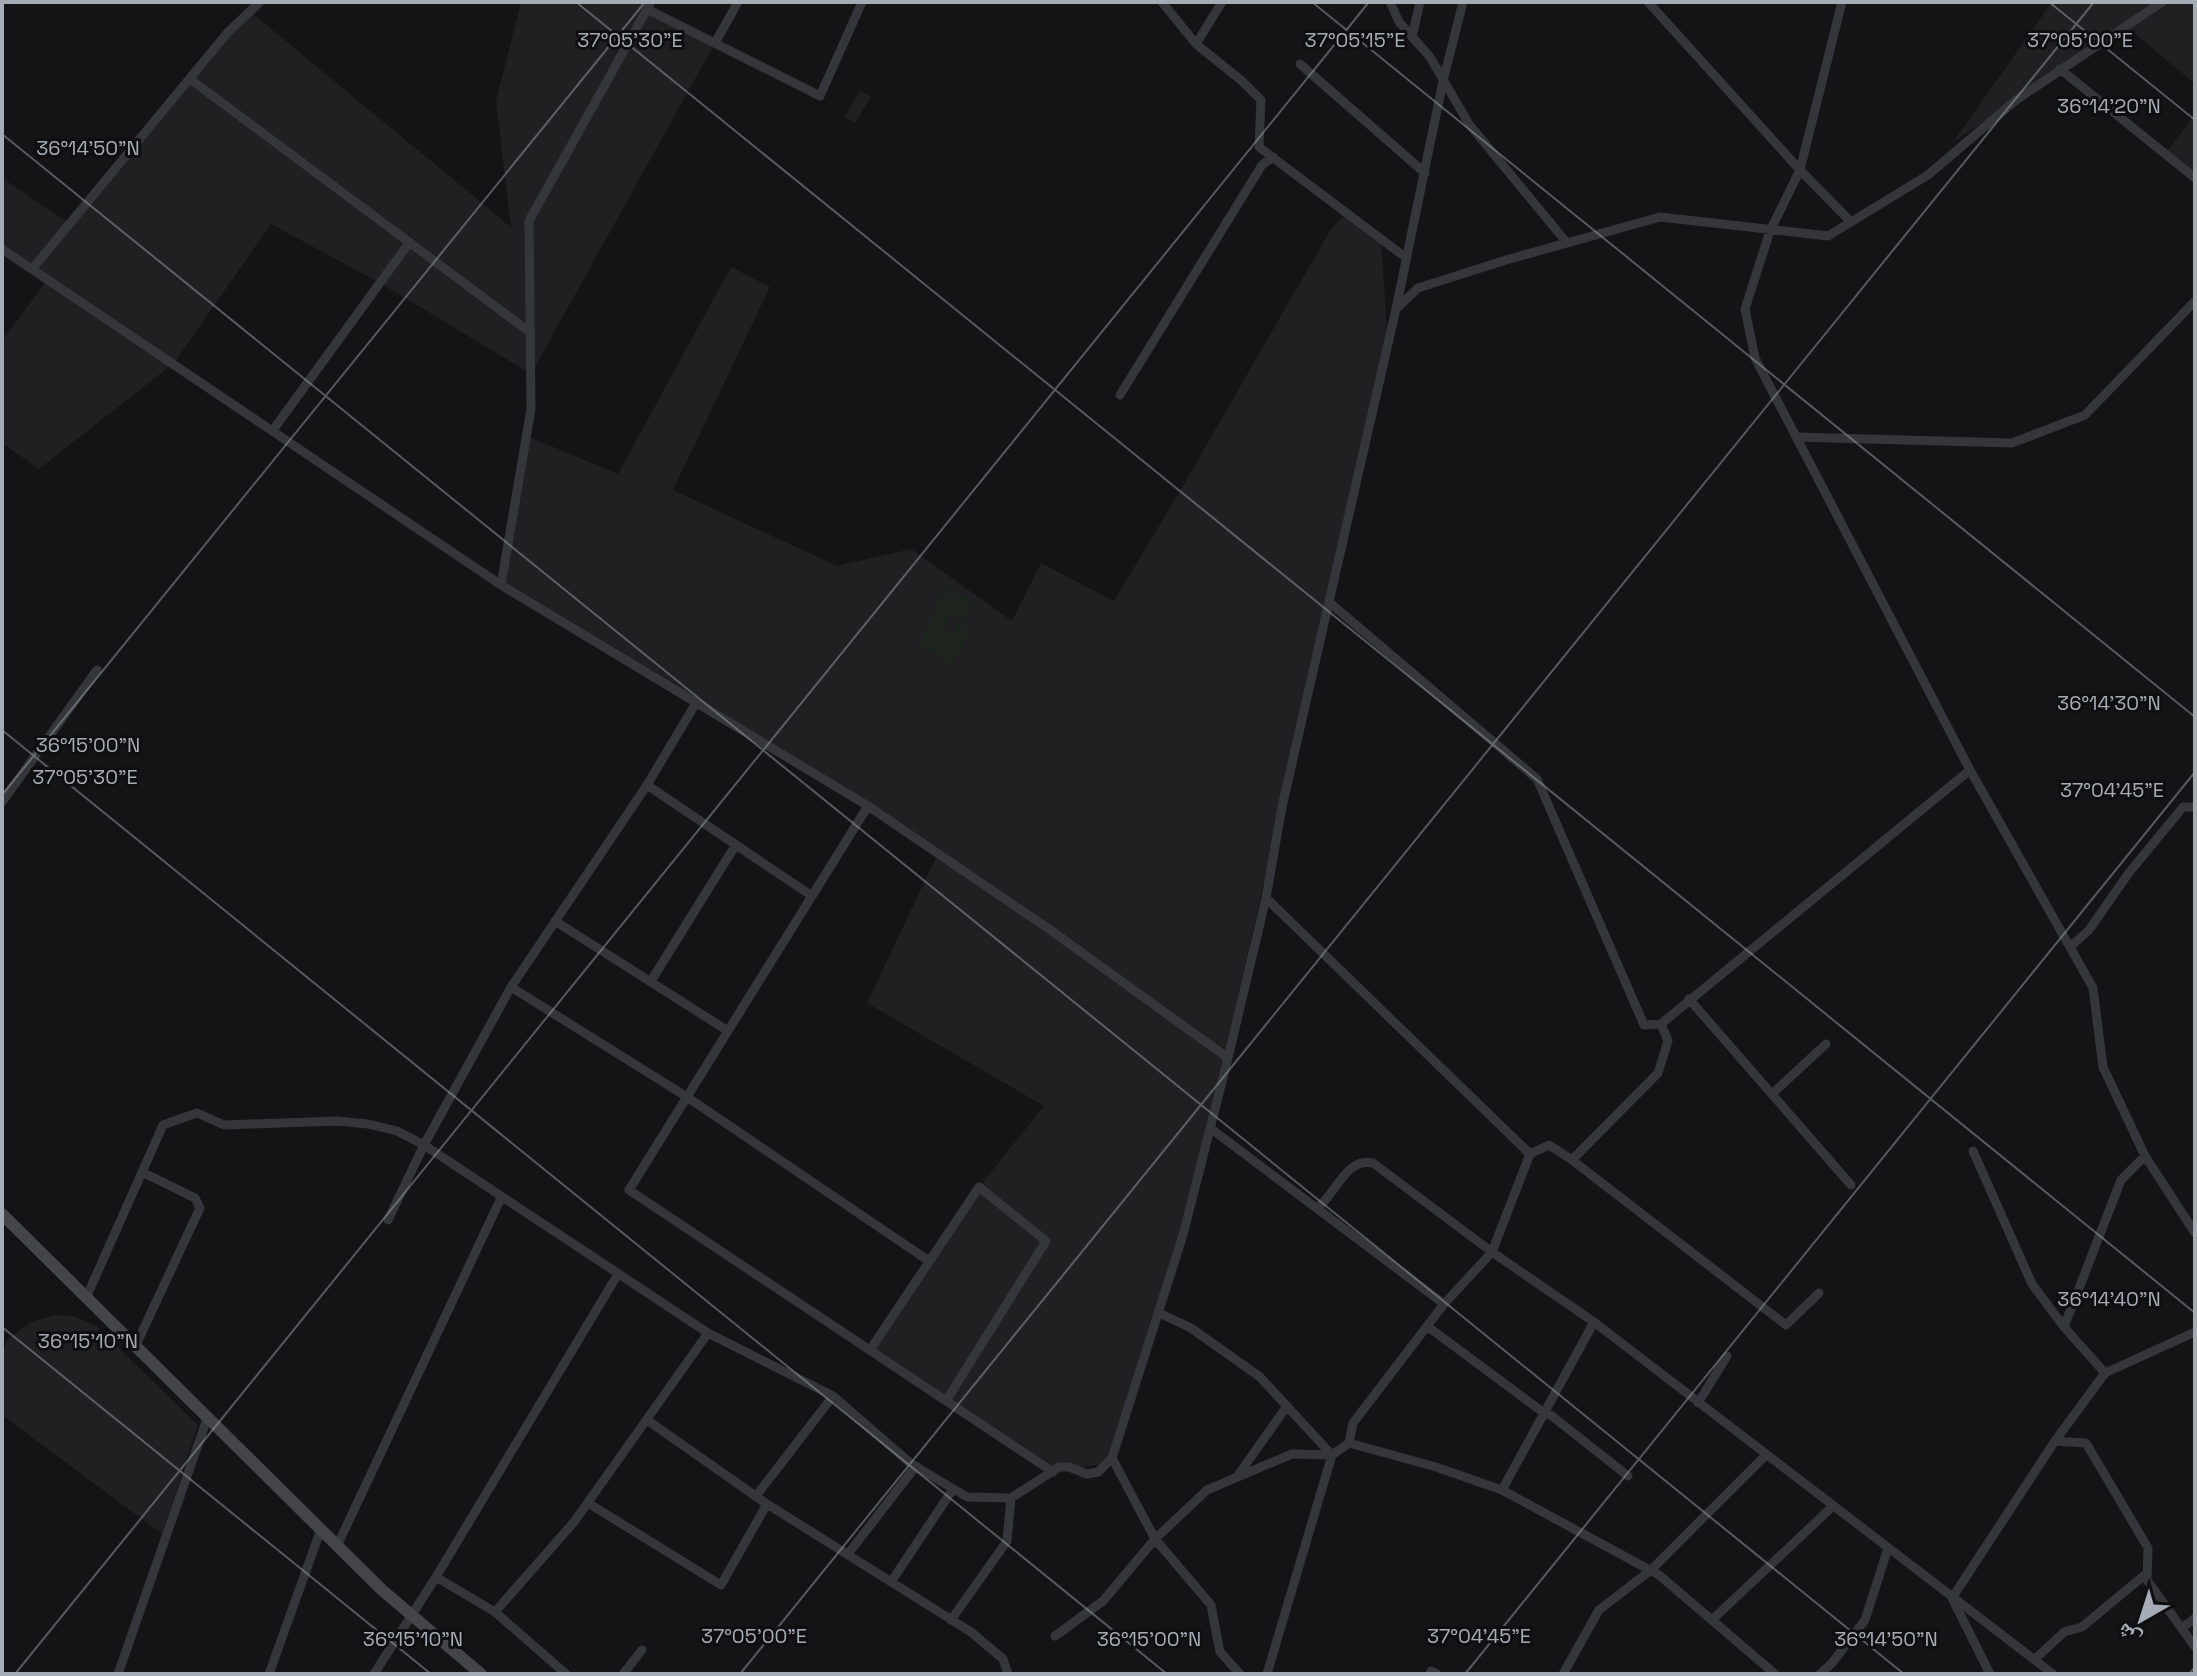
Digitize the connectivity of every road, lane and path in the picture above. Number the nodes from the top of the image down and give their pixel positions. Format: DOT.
graph roads {
  1 [pos="260,2"];
  2 [pos="738,2"];
  3 [pos="862,2"];
  4 [pos="1162,2"];
  5 [pos="1222,2"];
  6 [pos="1390,2"];
  7 [pos="1420,2"];
  8 [pos="1463,2"];
  9 [pos="1648,2"];
  10 [pos="1842,2"];
  11 [pos="2162,2"];
  12 [pos="649,6"];
  13 [pos="1412,37"];
  14 [pos="715,43"];
  15 [pos="1196,44"];
  16 [pos="1300,64"];
  17 [pos="2060,69"];
  18 [pos="190,79"];
  19 [pos="1443,81"];
  20 [pos="1273,157"];
  21 [pos="1800,170"];
  22 [pos="1425,173"];
  23 [pos="2195,178"];
  24 [pos="1851,222"];
  25 [pos="1770,231"];
  26 [pos="409,243"];
  27 [pos="1567,243"];
  28 [pos="2,249"];
  29 [pos="1405,257"];
  30 [pos="33,268"];
  31 [pos="2195,301"];
  32 [pos="1396,309"];
  33 [pos="531,333"];
  34 [pos="1120,395"];
  35 [pos="273,430"];
  36 [pos="1796,437"];
  37 [pos="501,585"];
  38 [pos="1329,602"];
  39 [pos="97,670"];
  40 [pos="696,703"];
  41 [pos="1970,770"];
  42 [pos="647,785"];
  43 [pos="2,802"];
  44 [pos="868,806"];
  45 [pos="2195,807"];
  46 [pos="735,846"];
  47 [pos="812,896"];
  48 [pos="1266,898"];
  49 [pos="555,921"];
  50 [pos="2070,947"];
  51 [pos="651,981"];
  52 [pos="511,987"];
  53 [pos="1689,999"];
  54 [pos="1661,1024"];
  55 [pos="728,1031"];
  56 [pos="1826,1044"];
  57 [pos="1228,1058"];
  58 [pos="1772,1094"];
  59 [pos="687,1097"];
  60 [pos="1210,1128"];
  61 [pos="424,1145"];
  62 [pos="1973,1151"];
  63 [pos="1530,1154"];
  64 [pos="2145,1156"];
  65 [pos="1572,1160"];
  66 [pos="142,1172"];
  67 [pos="1851,1185"];
  68 [pos="501,1198"];
  69 [pos="1317,1208"];
  70 [pos="2,1214"];
  71 [pos="388,1220"];
  72 [pos="2195,1233"];
  73 [pos="1492,1252"];
  74 [pos="929,1261"];
  75 [pos="618,1274"];
  76 [pos="1819,1293"];
  77 [pos="86,1298"];
  78 [pos="1444,1304"];
  79 [pos="1159,1313"];
  80 [pos="1594,1322"];
  81 [pos="1427,1326"];
  82 [pos="2064,1327"];
  83 [pos="2195,1332"];
  84 [pos="708,1333"];
  85 [pos="135,1347"];
  86 [pos="870,1350"];
  87 [pos="1727,1356"];
  88 [pos="2105,1373"];
  89 [pos="833,1396"];
  90 [pos="946,1401"];
  91 [pos="1698,1403"];
  92 [pos="1287,1406"];
  93 [pos="1544,1413"];
  94 [pos="207,1419"];
  95 [pos="647,1420"];
  96 [pos="2055,1441"];
  97 [pos="1349,1443"];
  98 [pos="1332,1455"];
  99 [pos="1766,1455"];
  100 [pos="1112,1458"];
  101 [pos="916,1466"];
  102 [pos="1053,1472"];
  103 [pos="1239,1474"];
  104 [pos="1628,1476"];
  105 [pos="953,1489"];
  106 [pos="1502,1490"];
  107 [pos="756,1496"];
  108 [pos="1011,1498"];
  109 [pos="588,1503"];
  110 [pos="767,1504"];
  111 [pos="1833,1506"];
  112 [pos="321,1529"];
  113 [pos="1155,1539"];
  114 [pos="337,1546"];
  115 [pos="1888,1548"];
  116 [pos="848,1554"];
  117 [pos="1651,1570"];
  118 [pos="2147,1573"];
  119 [pos="436,1577"];
  120 [pos="891,1582"];
  121 [pos="1952,1598"];
  122 [pos="495,1612"];
  123 [pos="410,1616"];
  124 [pos="2195,1618"];
  125 [pos="951,1620"];
  126 [pos="1712,1620"];
  127 [pos="2182,1628"];
  128 [pos="1055,1636"];
  129 [pos="2195,1647"];
  130 [pos="642,1650"];
  131 [pos="2035,1659"];
  132 [pos="477,1673"];
  133 [pos="118,1674"];
  134 [pos="269,1674"];
  135 [pos="374,1674"];
  136 [pos="566,1674"];
  137 [pos="623,1674"];
  138 [pos="1008,1674"];
  139 [pos="1240,1674"];
  140 [pos="1267,1674"];
  141 [pos="1430,1674"];
  142 [pos="1437,1674"];
  143 [pos="1563,1674"];
  144 [pos="1775,1674"];
  145 [pos="1820,1674"];
  146 [pos="1990,1674"];
  147 [pos="2053,1674"];
  1 -- 18 [label="street"];
  2 -- 14 [label="street"];
  3 -- 14 [label="street"];
  4 -- 15 [label="street"];
  5 -- 15 [label="street"];
  6 -- 13 [label="street"];
  7 -- 13 [label="street"];
  8 -- 19 [label="street"];
  9 -- 21 [label="street"];
  10 -- 21 [label="street"];
  11 -- 17 [label="street"];
  12 -- 14 [label="street"];
  12 -- 33 [label="street"];
  13 -- 19 [label="street"];
  15 -- 20 [label="street"];
  16 -- 22 [label="street"];
  17 -- 23 [label="street"];
  17 -- 24 [label="street"];
  18 -- 26 [label="street"];
  18 -- 30 [label="street"];
  19 -- 22 [label="street"];
  19 -- 27 [label="street"];
  20 -- 29 [label="street"];
  20 -- 34 [label="street"];
  21 -- 24 [label="street"];
  21 -- 25 [label="street"];
  22 -- 29 [label="street"];
  24 -- 25 [label="street"];
  25 -- 27 [label="street"];
  25 -- 36 [label="street"];
  26 -- 33 [label="street"];
  26 -- 35 [label="street"];
  27 -- 32 [label="street"];
  28 -- 30 [label="street"];
  29 -- 32 [label="street"];
  30 -- 35 [label="street"];
  31 -- 36 [label="street"];
  32 -- 38 [label="street"];
  33 -- 37 [label="street"];
  35 -- 37 [label="street"];
  36 -- 41 [label="street"];
  37 -- 40 [label="street"];
  38 -- 48 [label="street"];
  38 -- 54 [label="street"];
  39 -- 43 [label="street"];
  40 -- 42 [label="street"];
  40 -- 44 [label="street"];
  41 -- 50 [label="street"];
  41 -- 53 [label="street"];
  42 -- 46 [label="street"];
  42 -- 49 [label="street"];
  44 -- 47 [label="street"];
  44 -- 57 [label="street"];
  45 -- 50 [label="street"];
  46 -- 47 [label="street"];
  46 -- 51 [label="street"];
  47 -- 55 [label="street"];
  48 -- 57 [label="street"];
  48 -- 63 [label="street"];
  49 -- 51 [label="street"];
  49 -- 52 [label="street"];
  50 -- 64 [label="street"];
  51 -- 55 [label="street"];
  52 -- 59 [label="street"];
  52 -- 61 [label="street"];
  53 -- 54 [label="street"];
  53 -- 58 [label="street"];
  54 -- 65 [label="street"];
  55 -- 59 [label="street"];
  56 -- 58 [label="street"];
  57 -- 60 [label="street"];
  58 -- 67 [label="street"];
  59 -- 74 [label="street"];
  59 -- 86 [label="street"];
  60 -- 69 [label="street"];
  60 -- 79 [label="street"];
  61 -- 66 [label="street"];
  61 -- 68 [label="street"];
  61 -- 71 [label="street"];
  62 -- 82 [label="street"];
  63 -- 65 [label="street"];
  63 -- 73 [label="street"];
  64 -- 72 [label="street"];
  64 -- 82 [label="street"];
  65 -- 76 [label="street"];
  66 -- 77 [label="street"];
  66 -- 85 [label="street"];
  68 -- 75 [label="street"];
  68 -- 114 [label="street"];
  69 -- 73 [label="street"];
  69 -- 78 [label="street"];
  70 -- 77 [label="street"];
  73 -- 78 [label="street"];
  73 -- 80 [label="street"];
  74 -- 86 [label="street"];
  74 -- 90 [label="street"];
  75 -- 84 [label="street"];
  75 -- 119 [label="street"];
  77 -- 85 [label="street"];
  78 -- 81 [label="street"];
  79 -- 92 [label="street"];
  79 -- 100 [label="street"];
  80 -- 91 [label="street"];
  80 -- 93 [label="street"];
  81 -- 93 [label="street"];
  81 -- 97 [label="street"];
  82 -- 88 [label="street"];
  83 -- 88 [label="street"];
  84 -- 89 [label="street"];
  84 -- 95 [label="street"];
  85 -- 94 [label="street"];
  86 -- 90 [label="street"];
  87 -- 91 [label="street"];
  88 -- 96 [label="street"];
  89 -- 101 [label="street"];
  89 -- 107 [label="street"];
  90 -- 102 [label="street"];
  91 -- 99 [label="street"];
  92 -- 98 [label="street"];
  92 -- 103 [label="street"];
  93 -- 104 [label="street"];
  93 -- 106 [label="street"];
  94 -- 112 [label="street"];
  94 -- 133 [label="street"];
  95 -- 107 [label="street"];
  95 -- 109 [label="street"];
  96 -- 118 [label="street"];
  96 -- 121 [label="street"];
  97 -- 98 [label="street"];
  97 -- 106 [label="street"];
  98 -- 103 [label="street"];
  98 -- 140 [label="street"];
  99 -- 111 [label="street"];
  99 -- 117 [label="street"];
  100 -- 102 [label="street"];
  100 -- 113 [label="street"];
  101 -- 105 [label="street"];
  101 -- 116 [label="street"];
  102 -- 108 [label="street"];
  103 -- 113 [label="street"];
  105 -- 108 [label="street"];
  105 -- 120 [label="street"];
  106 -- 117 [label="street"];
  107 -- 110 [label="street"];
  108 -- 125 [label="street"];
  109 -- 110 [label="street"];
  109 -- 122 [label="street"];
  110 -- 116 [label="street"];
  111 -- 115 [label="street"];
  111 -- 126 [label="street"];
  112 -- 114 [label="street"];
  112 -- 134 [label="street"];
  113 -- 128 [label="street"];
  113 -- 139 [label="street"];
  114 -- 123 [label="street"];
  115 -- 121 [label="street"];
  115 -- 145 [label="street"];
  116 -- 120 [label="street"];
  117 -- 126 [label="street"];
  117 -- 143 [label="street"];
  118 -- 127 [label="street"];
  118 -- 131 [label="street"];
  119 -- 122 [label="street"];
  119 -- 123 [label="street"];
  120 -- 125 [label="street"];
  121 -- 131 [label="street"];
  121 -- 146 [label="street"];
  122 -- 136 [label="street"];
  123 -- 132 [label="street"];
  123 -- 135 [label="street"];
  124 -- 127 [label="street"];
  125 -- 138 [label="street"];
  126 -- 144 [label="street"];
  127 -- 129 [label="street"];
  130 -- 137 [label="street"];
  131 -- 147 [label="street"];
  141 -- 142 [label="street"];
}
